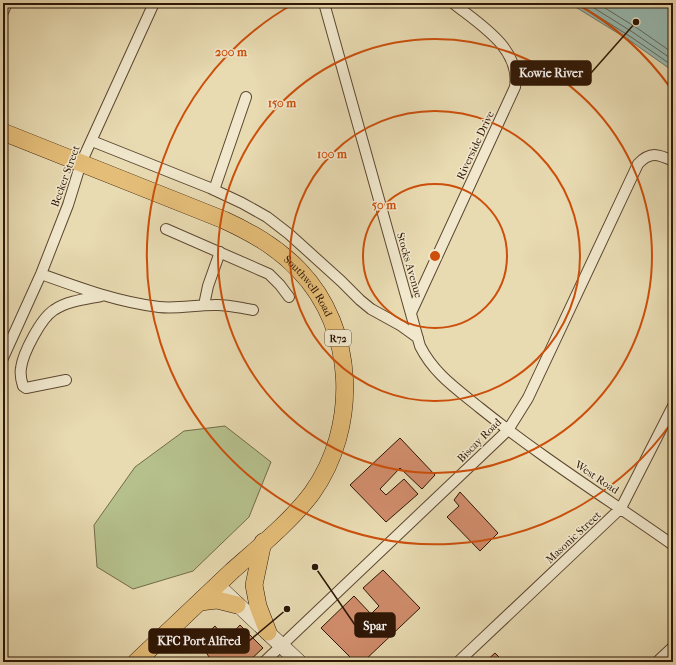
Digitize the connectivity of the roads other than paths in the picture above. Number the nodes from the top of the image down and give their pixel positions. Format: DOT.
graph roads {
  1 [pos="7,3"];
  2 [pos="154,3"];
  3 [pos="324,3"];
  4 [pos="453,3"];
  5 [pos="3,12"];
  6 [pos="246,97"];
  7 [pos="3,132"];
  8 [pos="92,141"];
  9 [pos="673,161"];
  10 [pos="81,163"];
  11 [pos="214,190"];
  12 [pos="166,229"];
  13 [pos="220,252"];
  14 [pos="41,274"];
  15 [pos="103,296"];
  16 [pos="289,297"];
  17 [pos="204,305"];
  18 [pos="253,310"];
  19 [pos="411,314"];
  20 [pos="418,338"];
  21 [pos="3,358"];
  22 [pos="66,380"];
  23 [pos="673,406"];
  24 [pos="508,430"];
  25 [pos="621,508"];
  26 [pos="264,542"];
  27 [pos="673,545"];
  28 [pos="217,585"];
  29 [pos="200,602"];
  30 [pos="237,604"];
  31 [pos="268,632"];
  32 [pos="282,645"];
  33 [pos="673,647"];
  34 [pos="136,662"];
  35 [pos="264,662"];
  36 [pos="299,662"];
  37 [pos="458,662"];
  38 [pos="657,662"];
  1 -- 5 [label="street"];
  2 -- 8 [label="street, Becker Street"];
  3 -- 19 [label="street, Stocks Avenue"];
  4 -- 19 [label="street, Riverside Drive"];
  6 -- 11 [label="street"];
  7 -- 10 [label="main road, Southwell Road / R72"];
  8 -- 10 [label="street, Becker Street"];
  8 -- 11 [label="street, Southwell Road"];
  9 -- 24 [label="street, Biscay Road"];
  10 -- 14 [label="street, Becker Street"];
  10 -- 26 [label="main road, Southwell Road / R72"];
  11 -- 20 [label="street, Southwell Road"];
  12 -- 13 [label="street"];
  13 -- 16 [label="street"];
  13 -- 17 [label="street"];
  14 -- 15 [label="street"];
  14 -- 21 [label="street, Becker Street"];
  15 -- 17 [label="street"];
  15 -- 22 [label="street"];
  17 -- 18 [label="street"];
  19 -- 20 [label="street, Stocks Avenue"];
  20 -- 24 [label="street, Stocks Avenue"];
  23 -- 25 [label="street, Masonic Street"];
  24 -- 25 [label="street, West Road"];
  24 -- 32 [label="street, Biscay Road"];
  25 -- 27 [label="street, West Road"];
  25 -- 37 [label="street, Masonic Street"];
  26 -- 28 [label="main road, Southwell Road / R72"];
  26 -- 31 [label="main road"];
  28 -- 29 [label="main road, Southwell Road / R72"];
  28 -- 30 [label="street"];
  29 -- 30 [label="main road"];
  29 -- 34 [label="main road, Southwell Road / R72"];
  30 -- 31 [label="street"];
  31 -- 32 [label="street"];
  32 -- 35 [label="street, Biscay Road"];
  32 -- 36 [label="street"];
  33 -- 38 [label="street"];
}
